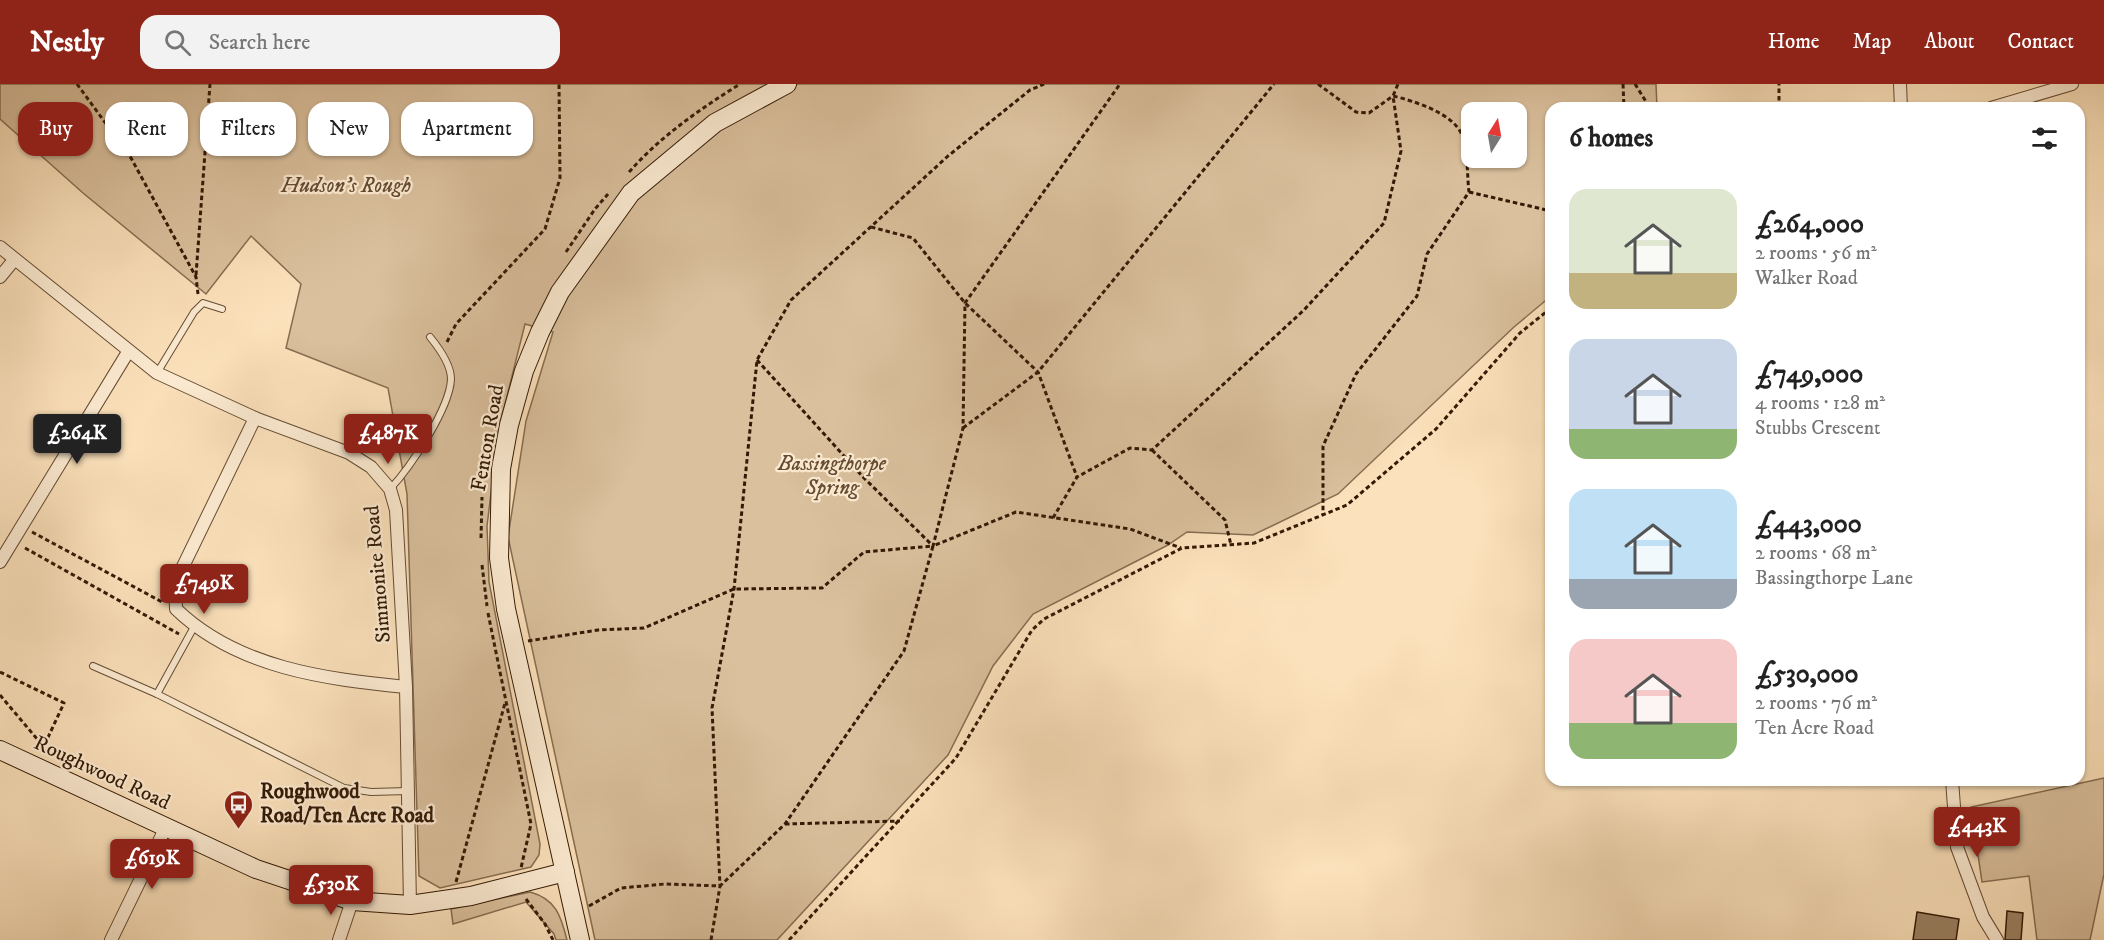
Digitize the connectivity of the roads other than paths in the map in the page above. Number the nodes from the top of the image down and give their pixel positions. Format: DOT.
graph roads {
  1 [pos="787,84"];
  2 [pos="1900,84"];
  3 [pos="2072,84"];
  4 [pos="1901,102"];
  5 [pos="2011,102"];
  6 [pos="0,247"];
  7 [pos="14,260"];
  8 [pos="0,277"];
  9 [pos="222,309"];
  10 [pos="430,337"];
  11 [pos="128,352"];
  12 [pos="157,373"];
  13 [pos="255,418"];
  14 [pos="390,489"];
  15 [pos="7,544"];
  16 [pos="0,562"];
  17 [pos="194,627"];
  18 [pos="93,666"];
  19 [pos="406,687"];
  20 [pos="157,694"];
  21 [pos="0,750"];
  22 [pos="1952,786"];
  23 [pos="408,790"];
  24 [pos="166,827"];
  25 [pos="565,872"];
  26 [pos="352,901"];
  27 [pos="410,905"];
  28 [pos="111,940"];
  29 [pos="339,940"];
  30 [pos="580,940"];
  31 [pos="1997,940"];
  1 -- 25 [label="street, Fenton Road"];
  2 -- 4 [label="street"];
  3 -- 5 [label="street"];
  6 -- 7 [label="street, Simmonite Road"];
  7 -- 8 [label="street"];
  7 -- 11 [label="street, Simmonite Road"];
  9 -- 12 [label="lane"];
  10 -- 14 [label="lane"];
  11 -- 12 [label="street, Simmonite Road"];
  11 -- 15 [label="street"];
  12 -- 13 [label="street, Simmonite Road"];
  13 -- 14 [label="street, Simmonite Road"];
  13 -- 17 [label="street"];
  14 -- 19 [label="street, Simmonite Road"];
  15 -- 16 [label="street"];
  17 -- 19 [label="street"];
  17 -- 20 [label="lane"];
  18 -- 20 [label="lane"];
  19 -- 23 [label="street, Simmonite Road"];
  20 -- 23 [label="lane"];
  21 -- 24 [label="street, Roughwood Road"];
  22 -- 31 [label="street"];
  23 -- 27 [label="street, Simmonite Road"];
  24 -- 26 [label="street, Roughwood Road"];
  24 -- 28 [label="street"];
  25 -- 27 [label="street, Roughwood Road"];
  25 -- 30 [label="street, Fenton Road"];
  26 -- 27 [label="street, Roughwood Road"];
  26 -- 29 [label="street"];
}
